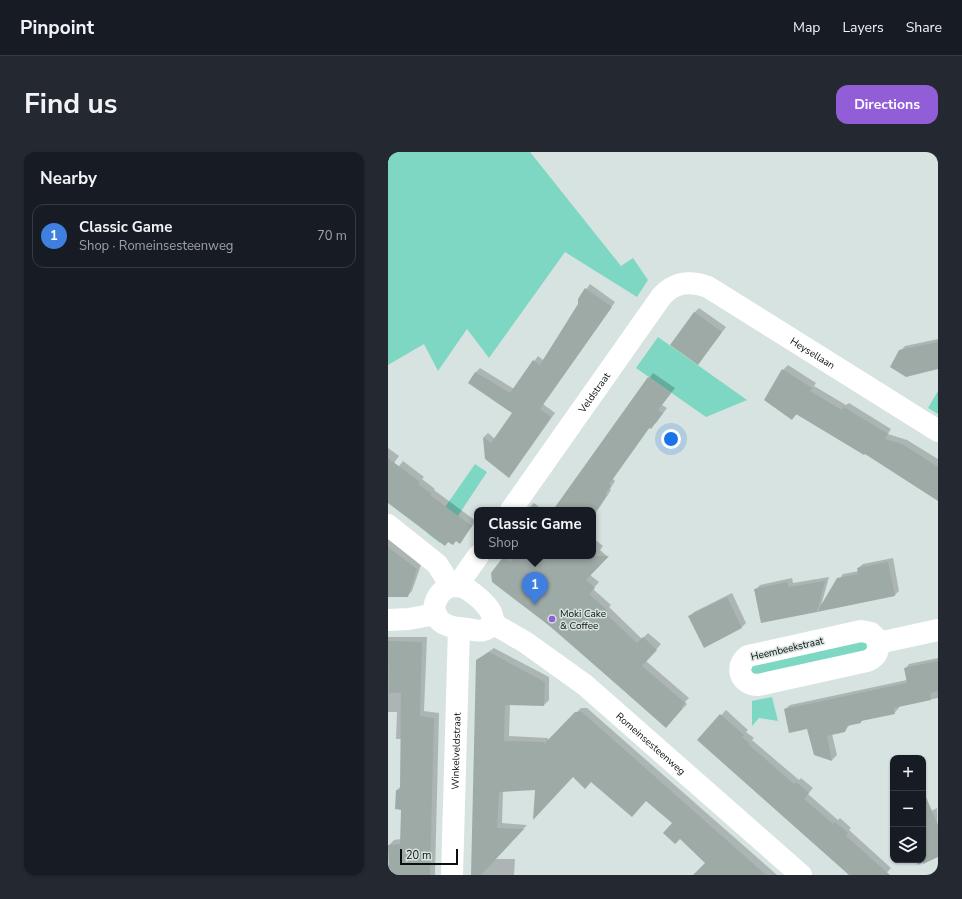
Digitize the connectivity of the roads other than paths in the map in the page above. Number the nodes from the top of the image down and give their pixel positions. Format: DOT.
graph roads {
  1 [pos="684,283"];
  2 [pos="938,431"];
  3 [pos="513,507"];
  4 [pos="388,525"];
  5 [pos="476,559"];
  6 [pos="454,586"];
  7 [pos="436,614"];
  8 [pos="388,620"];
  9 [pos="492,623"];
  10 [pos="459,628"];
  11 [pos="938,630"];
  12 [pos="878,643"];
  13 [pos="452,875"];
  14 [pos="800,875"];
  1 -- 2 [label="street, Heysellaan"];
  1 -- 3 [label="street, Veldstraat"];
  4 -- 6 [label="street"];
  5 -- 6 [label="street"];
  6 -- 7 [label="street"];
  6 -- 9 [label="street"];
  7 -- 8 [label="street"];
  7 -- 10 [label="street"];
  9 -- 10 [label="street"];
  9 -- 14 [label="street, Romeinsesteenweg"];
  10 -- 13 [label="street, Winkelveldstraat"];
  11 -- 12 [label="street"];
  12 -- 12 [label="street, Heembeekstraat"];
}
